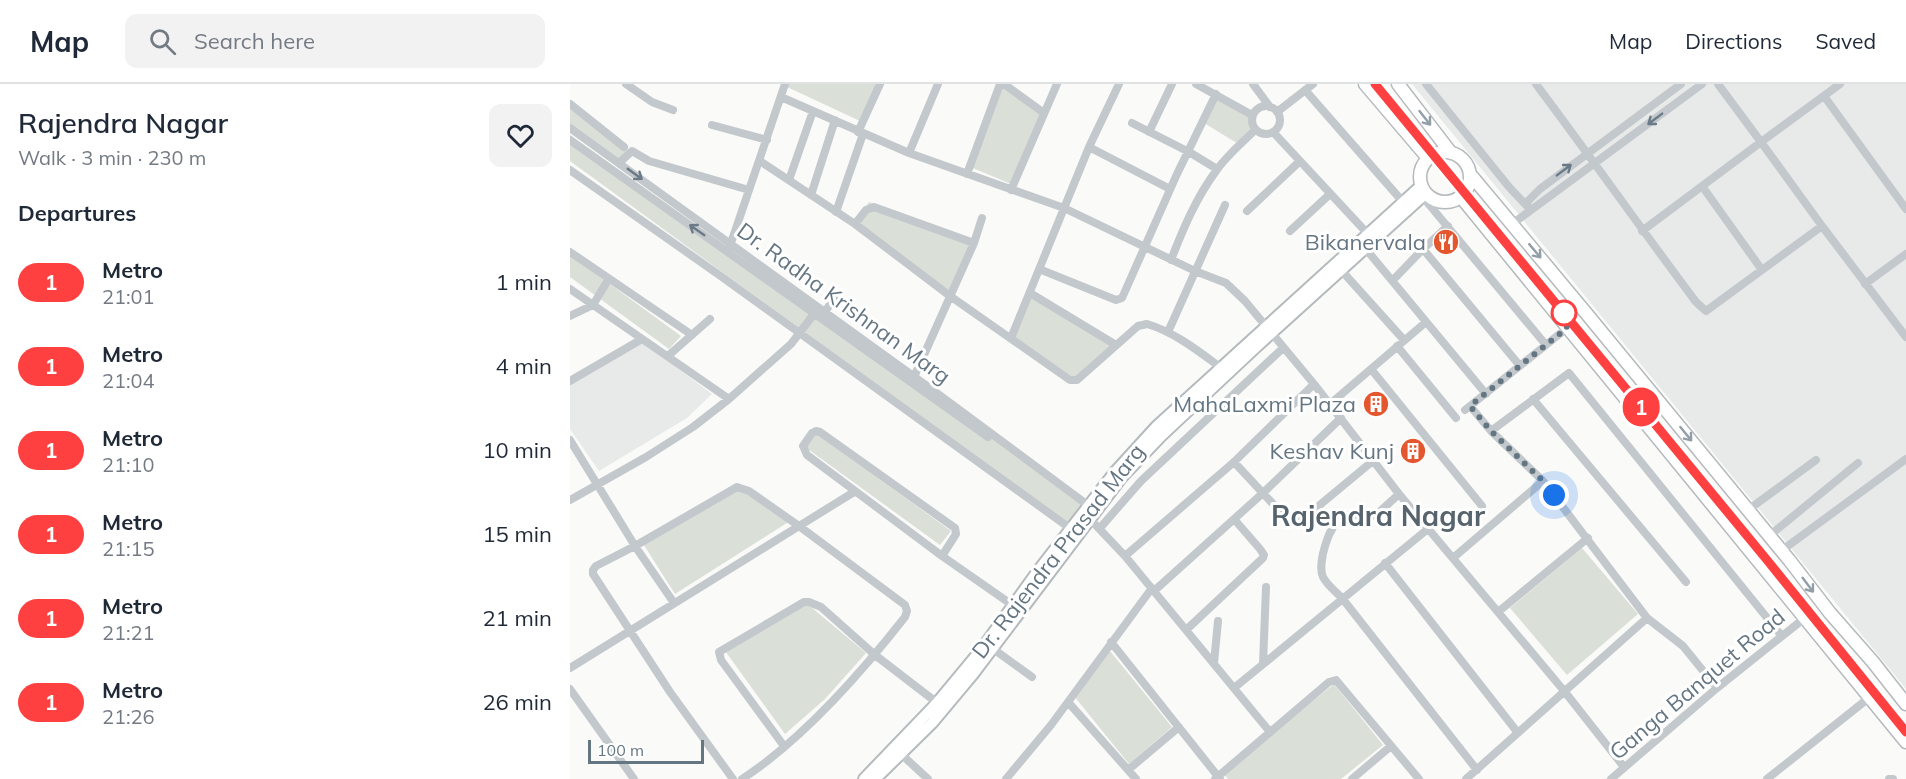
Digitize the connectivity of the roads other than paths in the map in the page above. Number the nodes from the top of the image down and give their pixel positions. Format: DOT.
graph roads {
  1 [pos="626,84"];
  2 [pos="642,84"];
  3 [pos="785,84"];
  4 [pos="880,84"];
  5 [pos="938,84"];
  6 [pos="1002,84"];
  7 [pos="1057,84"];
  8 [pos="1119,84"];
  9 [pos="1172,84"];
  10 [pos="1196,84"];
  11 [pos="1253,84"];
  12 [pos="1365,84"];
  13 [pos="1398,84"];
  14 [pos="1426,84"];
  15 [pos="1681,84"];
  16 [pos="1702,84"];
  17 [pos="1718,84"];
  18 [pos="1840,84"];
  19 [pos="1539,85"];
  20 [pos="1308,86"];
  21 [pos="639,94"];
  22 [pos="1216,94"];
  23 [pos="1824,96"];
  24 [pos="781,97"];
  25 [pos="570,104"];
  26 [pos="1274,109"];
  27 [pos="673,110"];
  28 [pos="813,111"];
  29 [pos="1044,113"];
  30 [pos="1252,115"];
  31 [pos="835,120"];
  32 [pos="1132,123"];
  33 [pos="712,125"];
  34 [pos="570,128"];
  35 [pos="1255,130"];
  36 [pos="1149,132"];
  37 [pos="860,133"];
  38 [pos="1274,133"];
  39 [pos="570,140"];
  40 [pos="767,140"];
  41 [pos="1761,142"];
  42 [pos="624,147"];
  43 [pos="1089,147"];
  44 [pos="1189,152"];
  45 [pos="909,153"];
  46 [pos="1451,153"];
  47 [pos="1588,153"];
  48 [pos="1428,158"];
  49 [pos="760,161"];
  50 [pos="1300,161"];
  51 [pos="619,163"];
  52 [pos="1595,164"];
  53 [pos="1217,169"];
  54 [pos="570,170"];
  55 [pos="967,174"];
  56 [pos="1470,174"];
  57 [pos="789,180"];
  58 [pos="1701,186"];
  59 [pos="1170,189"];
  60 [pos="749,190"];
  61 [pos="1011,190"];
  62 [pos="1423,192"];
  63 [pos="811,195"];
  64 [pos="1330,195"];
  65 [pos="1461,197"];
  66 [pos="1403,202"];
  67 [pos="1225,205"];
  68 [pos="1064,208"];
  69 [pos="1528,208"];
  70 [pos="1906,209"];
  71 [pos="1247,211"];
  72 [pos="836,212"];
  73 [pos="982,218"];
  74 [pos="855,224"];
  75 [pos="1512,224"];
  76 [pos="1448,226"];
  77 [pos="1822,226"];
  78 [pos="1290,231"];
  79 [pos="1642,231"];
  80 [pos="1367,233"];
  81 [pos="974,243"];
  82 [pos="1145,247"];
  83 [pos="729,248"];
  84 [pos="1365,248"];
  85 [pos="1423,249"];
  86 [pos="570,252"];
  87 [pos="1906,254"];
  88 [pos="1171,260"];
  89 [pos="1039,269"];
  90 [pos="1341,270"];
  91 [pos="1762,270"];
  92 [pos="1195,271"];
  93 [pos="608,280"];
  94 [pos="1393,280"];
  95 [pos="1865,284"];
  96 [pos="570,288"];
  97 [pos="1030,293"];
  98 [pos="950,296"];
  99 [pos="834,298"];
  100 [pos="593,305"];
  101 [pos="819,311"];
  102 [pos="570,316"];
  103 [pos="710,319"];
  104 [pos="1426,322"];
  105 [pos="1567,328"];
  106 [pos="1268,330"];
  107 [pos="1168,332"];
  108 [pos="800,334"];
  109 [pos="692,335"];
  110 [pos="1906,337"];
  111 [pos="1011,338"];
  112 [pos="642,339"];
  113 [pos="1400,343"];
  114 [pos="1116,345"];
  115 [pos="1546,345"];
  116 [pos="1283,348"];
  117 [pos="669,355"];
  118 [pos="1520,366"];
  119 [pos="1220,367"];
  120 [pos="1371,369"];
  121 [pos="914,378"];
  122 [pos="570,381"];
  123 [pos="1314,384"];
  124 [pos="1486,394"];
  125 [pos="729,399"];
  126 [pos="1533,399"];
  127 [pos="1330,404"];
  128 [pos="1341,418"];
  129 [pos="1456,418"];
  130 [pos="1491,431"];
  131 [pos="570,440"];
  132 [pos="1906,459"];
  133 [pos="1374,460"];
  134 [pos="1816,460"];
  135 [pos="1234,462"];
  136 [pos="1858,463"];
  137 [pos="1543,481"];
  138 [pos="596,484"];
  139 [pos="854,492"];
  140 [pos="1263,493"];
  141 [pos="1399,494"];
  142 [pos="570,500"];
  143 [pos="1482,506"];
  144 [pos="1748,510"];
  145 [pos="1090,511"];
  146 [pos="1234,519"];
  147 [pos="799,525"];
  148 [pos="1100,528"];
  149 [pos="1429,528"];
  150 [pos="1071,529"];
  151 [pos="1769,536"];
  152 [pos="1588,538"];
  153 [pos="635,546"];
  154 [pos="1781,551"];
  155 [pos="942,556"];
  156 [pos="1125,556"];
  157 [pos="1453,558"];
  158 [pos="1385,563"];
  159 [pos="1686,582"];
  160 [pos="1266,587"];
  161 [pos="1153,590"];
  162 [pos="1342,598"];
  163 [pos="674,603"];
  164 [pos="1017,608"];
  165 [pos="1498,612"];
  166 [pos="1806,617"];
  167 [pos="1647,618"];
  168 [pos="1218,621"];
  169 [pos="1186,630"];
  170 [pos="629,631"];
  171 [pos="1781,636"];
  172 [pos="1111,642"];
  173 [pos="992,648"];
  174 [pos="875,655"];
  175 [pos="1214,663"];
  176 [pos="1263,664"];
  177 [pos="570,668"];
  178 [pos="1032,677"];
  179 [pos="1234,688"];
  180 [pos="1717,688"];
  181 [pos="570,689"];
  182 [pos="1565,692"];
  183 [pos="1870,697"];
  184 [pos="1068,702"];
  185 [pos="1906,704"];
  186 [pos="940,706"];
  187 [pos="1179,727"];
  188 [pos="1270,732"];
  189 [pos="1518,733"];
  190 [pos="1906,742"];
  191 [pos="784,746"];
  192 [pos="1391,746"];
  193 [pos="902,754"];
  194 [pos="1624,767"];
  195 [pos="1128,770"];
  196 [pos="1477,770"];
  197 [pos="1217,778"];
  198 [pos="634,779"];
  199 [pos="733,779"];
  200 [pos="742,779"];
  201 [pos="864,779"];
  202 [pos="875,779"];
  203 [pos="928,779"];
  204 [pos="1006,779"];
  205 [pos="1136,779"];
  206 [pos="1352,779"];
  207 [pos="1419,779"];
  208 [pos="1466,779"];
  209 [pos="1611,779"];
  210 [pos="1767,779"];
  1 -- 21 [label="street"];
  2 -- 21 [label="street"];
  3 -- 24 [label="street"];
  4 -- 37 [label="street"];
  5 -- 45 [label="street"];
  6 -- 29 [label="street"];
  6 -- 55 [label="street"];
  7 -- 29 [label="street"];
  8 -- 43 [label="street"];
  9 -- 36 [label="street"];
  10 -- 22 [label="street"];
  11 -- 26 [label="street"];
  12 -- 48 [label="highway"];
  13 -- 46 [label="highway, one-way"];
  14 -- 69 [label="street"];
  15 -- 47 [label="street"];
  16 -- 52 [label="street, one-way"];
  17 -- 41 [label="street"];
  18 -- 23 [label="street"];
  19 -- 47 [label="street"];
  20 -- 26 [label="street"];
  20 -- 66 [label="street"];
  21 -- 27 [label="street"];
  22 -- 30 [label="street"];
  22 -- 44 [label="street"];
  23 -- 41 [label="street"];
  23 -- 70 [label="street"];
  24 -- 28 [label="street"];
  24 -- 40 [label="street"];
  25 -- 42 [label="street"];
  26 -- 30 [label="street"];
  26 -- 38 [label="street"];
  28 -- 31 [label="street"];
  28 -- 57 [label="street"];
  29 -- 61 [label="street"];
  30 -- 35 [label="street"];
  31 -- 37 [label="street"];
  31 -- 63 [label="street"];
  32 -- 36 [label="street"];
  33 -- 40 [label="street"];
  34 -- 51 [label="street, Dr. Radha Krishnan Marg"];
  35 -- 38 [label="street"];
  35 -- 53 [label="street"];
  36 -- 44 [label="street"];
  37 -- 45 [label="street"];
  37 -- 72 [label="street"];
  38 -- 50 [label="street"];
  83 -- 39 [label="street, one-way"];
  40 -- 49 [label="street"];
  41 -- 58 [label="street"];
  41 -- 77 [label="street"];
  43 -- 59 [label="street"];
  43 -- 68 [label="street"];
  44 -- 53 [label="street"];
  44 -- 59 [label="street"];
  45 -- 55 [label="street"];
  46 -- 48 [label="highway"];
  46 -- 56 [label="highway"];
  47 -- 52 [label="street"];
  69 -- 47 [label="street, one-way"];
  48 -- 62 [label="highway"];
  49 -- 57 [label="street"];
  49 -- 60 [label="street"];
  50 -- 64 [label="street"];
  50 -- 71 [label="street"];
  51 -- 60 [label="street"];
  51 -- 83 [label="street, Dr. Radha Krishnan Marg, one-way"];
  52 -- 69 [label="street"];
  52 -- 79 [label="street"];
  53 -- 88 [label="street"];
  54 -- 108 [label="street"];
  55 -- 61 [label="street"];
  56 -- 65 [label="highway"];
  56 -- 75 [label="highway"];
  57 -- 63 [label="street"];
  58 -- 79 [label="street"];
  58 -- 91 [label="street"];
  59 -- 82 [label="street"];
  60 -- 83 [label="street"];
  61 -- 68 [label="street"];
  62 -- 65 [label="highway"];
  62 -- 66 [label="main road, Dr. Rajendra Prasad Marg"];
  62 -- 76 [label="street"];
  62 -- 84 [label="main road, Dr. Rajendra Prasad Marg"];
  63 -- 72 [label="street"];
  64 -- 78 [label="street"];
  64 -- 80 [label="street"];
  65 -- 105 [label="highway"];
  66 -- 80 [label="main road, Dr. Rajendra Prasad Marg"];
  67 -- 92 [label="street"];
  68 -- 82 [label="street"];
  68 -- 89 [label="street"];
  69 -- 75 [label="street"];
  72 -- 74 [label="street"];
  73 -- 81 [label="street"];
  74 -- 81 [label="street"];
  74 -- 98 [label="street"];
  75 -- 144 [label="highway, one-way"];
  76 -- 85 [label="street"];
  76 -- 115 [label="street"];
  77 -- 91 [label="street"];
  77 -- 95 [label="street"];
  79 -- 91 [label="street"];
  80 -- 106 [label="main road, Dr. Rajendra Prasad Marg"];
  81 -- 98 [label="street"];
  82 -- 88 [label="street"];
  82 -- 89 [label="street"];
  83 -- 101 [label="street, Dr. Radha Krishnan Marg"];
  84 -- 90 [label="main road, Dr. Rajendra Prasad Marg"];
  84 -- 94 [label="street"];
  85 -- 94 [label="street"];
  85 -- 118 [label="street"];
  86 -- 93 [label="street"];
  87 -- 95 [label="street"];
  88 -- 92 [label="street"];
  89 -- 97 [label="street"];
  90 -- 106 [label="main road, Dr. Rajendra Prasad Marg"];
  90 -- 113 [label="street"];
  92 -- 106 [label="street"];
  92 -- 107 [label="street"];
  93 -- 100 [label="street"];
  93 -- 109 [label="street"];
  94 -- 104 [label="street"];
  95 -- 110 [label="street"];
  96 -- 100 [label="street"];
  97 -- 111 [label="street"];
  97 -- 114 [label="street"];
  98 -- 111 [label="street"];
  98 -- 121 [label="street"];
  99 -- 101 [label="street"];
  100 -- 102 [label="street"];
  100 -- 112 [label="street"];
  101 -- 108 [label="street"];
  101 -- 121 [label="street, Dr. Radha Krishnan Marg"];
  101 -- 145 [label="street"];
  103 -- 109 [label="street"];
  104 -- 113 [label="street"];
  104 -- 124 [label="street"];
  105 -- 115 [label="street"];
  105 -- 166 [label="highway"];
  106 -- 116 [label="street"];
  106 -- 119 [label="main road, Dr. Rajendra Prasad Marg"];
  106 -- 145 [label="main road, Dr. Rajendra Prasad Marg"];
  107 -- 114 [label="street"];
  107 -- 119 [label="street"];
  108 -- 125 [label="street"];
  108 -- 150 [label="street"];
  109 -- 117 [label="street"];
  111 -- 114 [label="street"];
  112 -- 117 [label="street"];
  112 -- 122 [label="street"];
  113 -- 120 [label="street"];
  113 -- 129 [label="street"];
  115 -- 118 [label="street"];
  116 -- 123 [label="street"];
  116 -- 148 [label="street"];
  117 -- 125 [label="street"];
  118 -- 124 [label="street"];
  119 -- 145 [label="main road, Dr. Rajendra Prasad Marg"];
  120 -- 127 [label="street"];
  120 -- 143 [label="street"];
  121 -- 145 [label="street, Dr. Radha Krishnan Marg"];
  123 -- 127 [label="street"];
  123 -- 135 [label="street"];
  124 -- 130 [label="street"];
  125 -- 138 [label="street"];
  126 -- 130 [label="street"];
  126 -- 159 [label="street"];
  126 -- 171 [label="street"];
  127 -- 128 [label="street"];
  128 -- 133 [label="street"];
  128 -- 140 [label="street"];
  130 -- 137 [label="street"];
  131 -- 138 [label="street"];
  132 -- 154 [label="street"];
  133 -- 140 [label="street"];
  133 -- 141 [label="street"];
  134 -- 144 [label="street"];
  135 -- 140 [label="street"];
  135 -- 156 [label="street"];
  136 -- 151 [label="street"];
  137 -- 152 [label="street"];
  137 -- 157 [label="street"];
  138 -- 142 [label="street"];
  138 -- 153 [label="street"];
  139 -- 147 [label="street"];
  139 -- 155 [label="street"];
  139 -- 155 [label="street"];
  140 -- 146 [label="street"];
  141 -- 149 [label="street"];
  141 -- 162 [label="street"];
  144 -- 151 [label="highway"];
  145 -- 148 [label="street"];
  145 -- 150 [label="main road, Dr. Rajendra Prasad Marg"];
  145 -- 164 [label="main road, Dr. Rajendra Prasad Marg"];
  146 -- 161 [label="street"];
  146 -- 169 [label="street"];
  147 -- 153 [label="street"];
  147 -- 163 [label="street"];
  147 -- 174 [label="street"];
  148 -- 156 [label="street"];
  149 -- 157 [label="street"];
  149 -- 158 [label="street"];
  150 -- 164 [label="main road, Dr. Rajendra Prasad Marg"];
  151 -- 154 [label="highway"];
  152 -- 165 [label="street"];
  152 -- 167 [label="street"];
  153 -- 163 [label="street"];
  153 -- 170 [label="street"];
  154 -- 185 [label="highway, one-way"];
  155 -- 164 [label="street"];
  156 -- 161 [label="street"];
  157 -- 165 [label="street"];
  158 -- 162 [label="street"];
  158 -- 189 [label="street"];
  160 -- 176 [label="street"];
  161 -- 169 [label="street"];
  161 -- 172 [label="street"];
  162 -- 176 [label="street"];
  162 -- 196 [label="street"];
  163 -- 170 [label="street"];
  164 -- 173 [label="main road, Dr. Rajendra Prasad Marg"];
  164 -- 186 [label="main road, Dr. Rajendra Prasad Marg"];
  165 -- 182 [label="street"];
  166 -- 171 [label="street, Ganga Banquet Road"];
  166 -- 183 [label="highway"];
  167 -- 180 [label="street"];
  167 -- 182 [label="street"];
  168 -- 175 [label="street"];
  169 -- 175 [label="street"];
  170 -- 177 [label="street"];
  170 -- 199 [label="street"];
  171 -- 180 [label="street, Ganga Banquet Road"];
  172 -- 184 [label="street"];
  172 -- 187 [label="street"];
  173 -- 178 [label="street"];
  173 -- 186 [label="main road, Dr. Rajendra Prasad Marg"];
  174 -- 186 [label="street"];
  174 -- 191 [label="street"];
  174 -- 191 [label="street"];
  175 -- 179 [label="street"];
  176 -- 179 [label="street"];
  179 -- 188 [label="street"];
  180 -- 194 [label="street, Ganga Banquet Road"];
  181 -- 198 [label="street"];
  182 -- 189 [label="street"];
  182 -- 194 [label="street"];
  183 -- 190 [label="highway"];
  183 -- 210 [label="street"];
  184 -- 195 [label="street"];
  184 -- 204 [label="street"];
  186 -- 193 [label="main road, Dr. Rajendra Prasad Marg"];
  186 -- 201 [label="main road, Dr. Rajendra Prasad Marg"];
  187 -- 195 [label="street"];
  187 -- 197 [label="street"];
  188 -- 192 [label="street"];
  188 -- 197 [label="street"];
  189 -- 196 [label="street"];
  191 -- 200 [label="street"];
  192 -- 206 [label="street"];
  192 -- 207 [label="street"];
  193 -- 202 [label="main road, Dr. Rajendra Prasad Marg"];
  193 -- 203 [label="street"];
  194 -- 209 [label="street, Ganga Banquet Road"];
  195 -- 205 [label="street"];
  196 -- 208 [label="street"];
}
